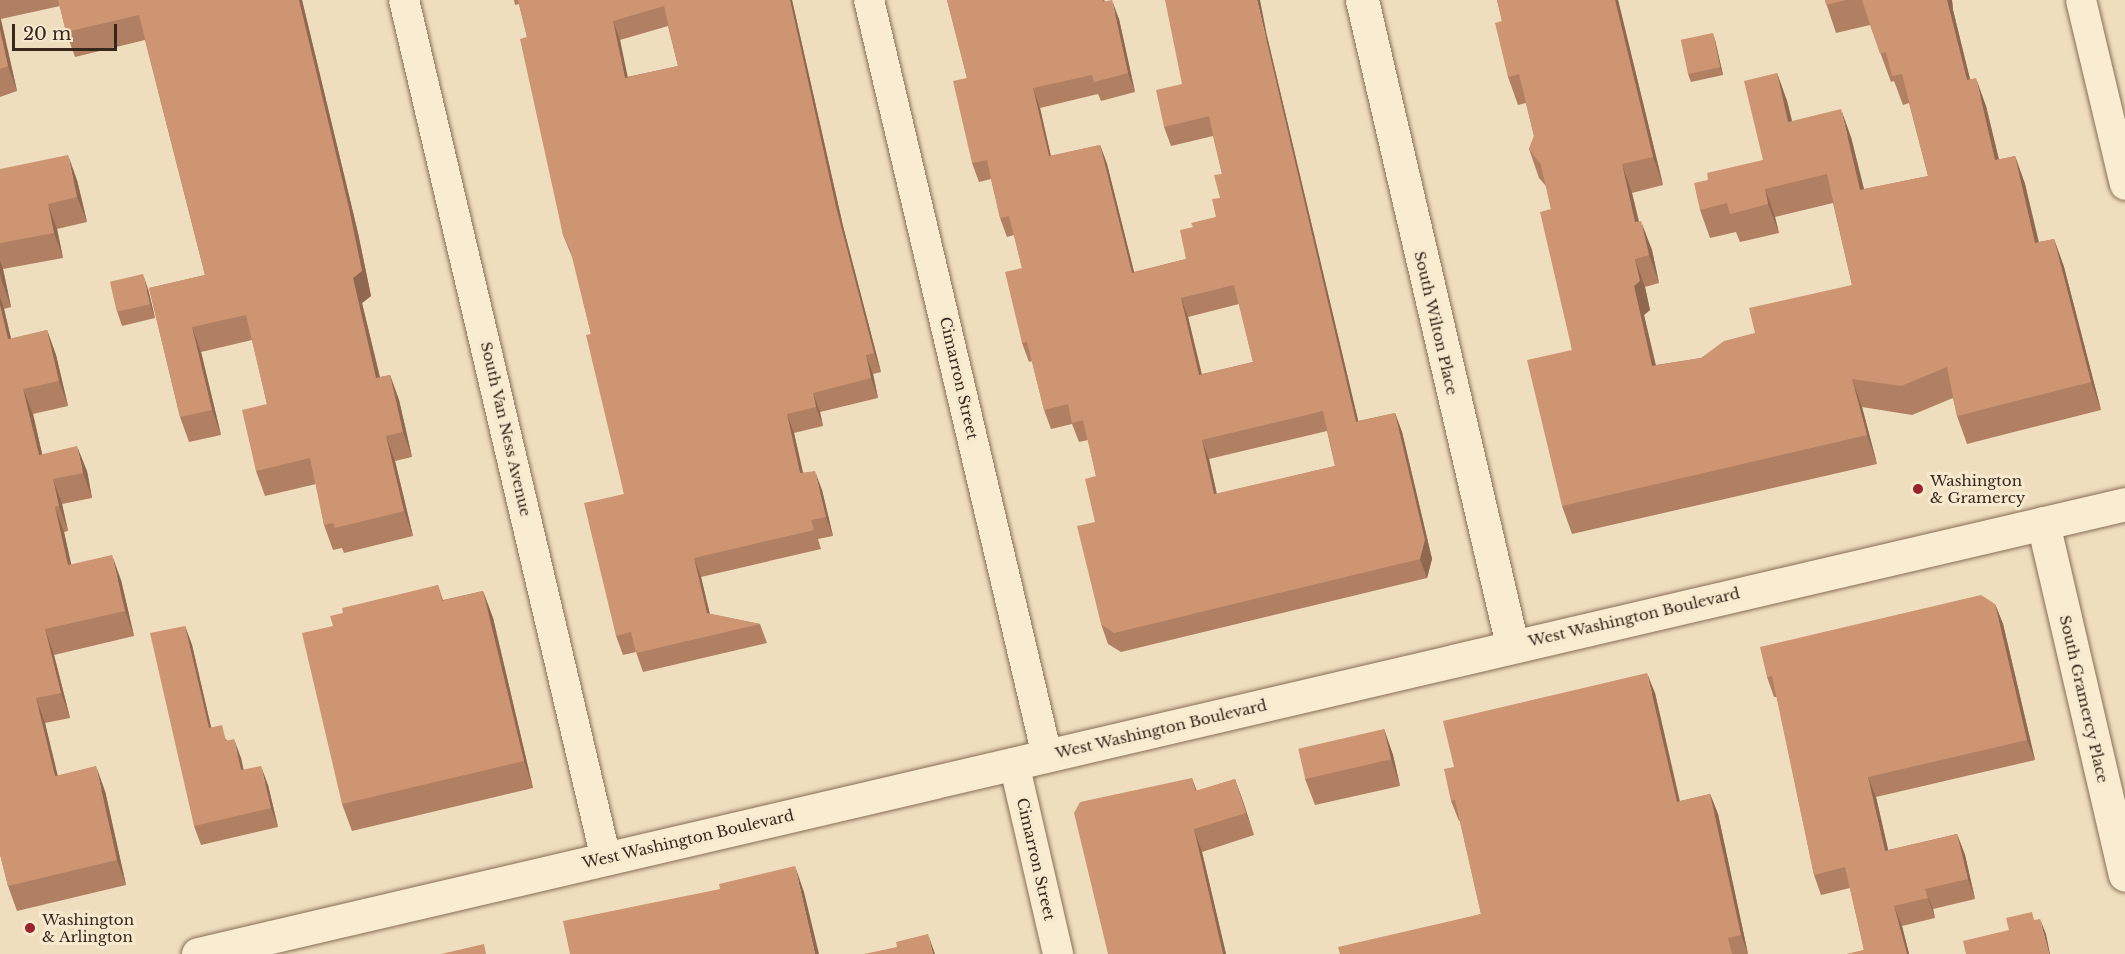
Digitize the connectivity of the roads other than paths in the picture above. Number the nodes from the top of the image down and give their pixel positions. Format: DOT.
graph roads {
  1 [pos="404,0"];
  2 [pos="869,0"];
  3 [pos="1362,0"];
  4 [pos="2081,0"];
  5 [pos="2125,185"];
  6 [pos="2125,504"];
  7 [pos="2043,523"];
  8 [pos="1512,645"];
  9 [pos="1047,756"];
  10 [pos="1014,763"];
  11 [pos="606,859"];
  12 [pos="2125,875"];
  13 [pos="198,954"];
  14 [pos="1058,954"];
  1 -- 11 [label="street, South Van Ness Avenue"];
  2 -- 9 [label="street, Cimarron Street"];
  3 -- 8 [label="main road, South Wilton Place"];
  4 -- 5 [label="street"];
  6 -- 7 [label="main road, West Washington Boulevard"];
  7 -- 8 [label="main road, West Washington Boulevard"];
  7 -- 12 [label="main road, South Gramercy Place"];
  8 -- 9 [label="main road, West Washington Boulevard"];
  9 -- 10 [label="main road, West Washington Boulevard"];
  10 -- 11 [label="main road, West Washington Boulevard"];
  10 -- 14 [label="street, Cimarron Street"];
  11 -- 13 [label="main road, West Washington Boulevard"];
}
